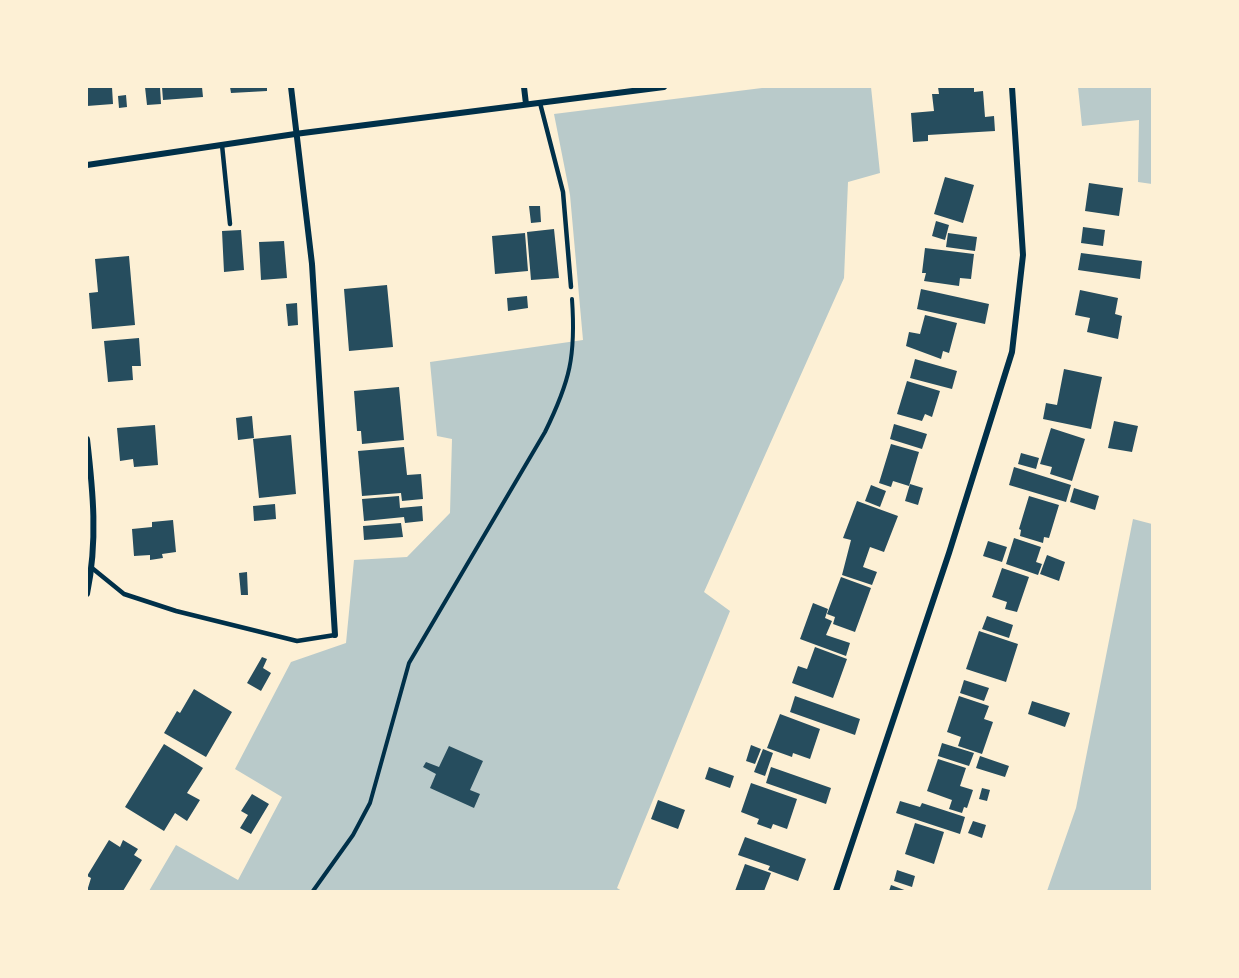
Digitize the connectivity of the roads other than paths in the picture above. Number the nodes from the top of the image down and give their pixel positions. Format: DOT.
graph roads {
  1 [pos="291,87"];
  2 [pos="524,87"];
  3 [pos="664,87"];
  4 [pos="1012,87"];
  5 [pos="540,102"];
  6 [pos="526,104"];
  7 [pos="295,134"];
  8 [pos="222,145"];
  9 [pos="87,165"];
  10 [pos="230,224"];
  11 [pos="571,286"];
  12 [pos="87,439"];
  13 [pos="92,568"];
  14 [pos="87,594"];
  15 [pos="335,635"];
  16 [pos="836,891"];
  1 -- 7 [label="street"];
  2 -- 6 [label="street"];
  3 -- 5 [label="street"];
  4 -- 16 [label="street"];
  5 -- 6 [label="street"];
  5 -- 11 [label="lane"];
  6 -- 7 [label="street"];
  7 -- 8 [label="street"];
  7 -- 15 [label="street"];
  8 -- 9 [label="street"];
  8 -- 10 [label="lane"];
  12 -- 13 [label="street"];
  13 -- 14 [label="street"];
  13 -- 15 [label="lane"];
}
